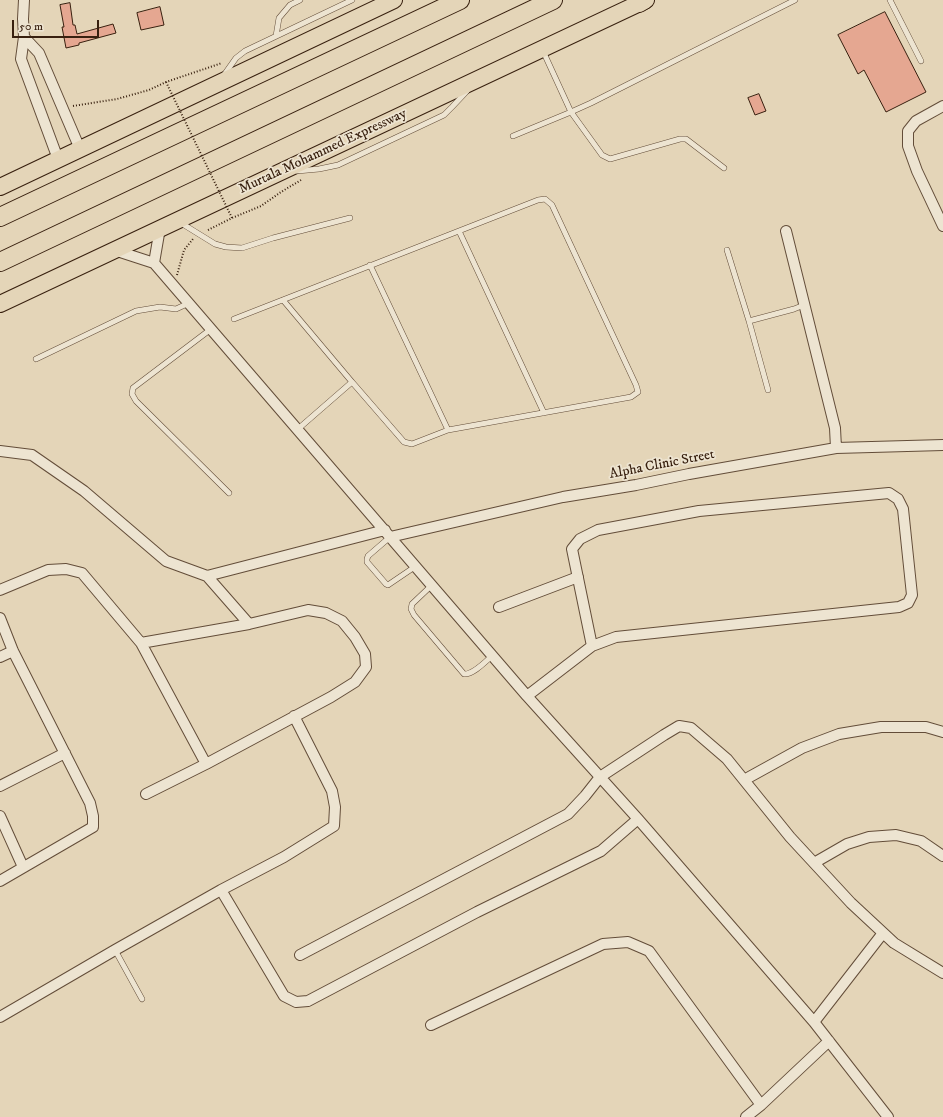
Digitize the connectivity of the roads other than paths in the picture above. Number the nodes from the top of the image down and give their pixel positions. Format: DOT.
graph roads {
  1 [pos="24,0"];
  2 [pos="300,0"];
  3 [pos="352,0"];
  4 [pos="394,0"];
  5 [pos="460,0"];
  6 [pos="553,0"];
  7 [pos="795,0"];
  8 [pos="890,0"];
  9 [pos="643,1"];
  10 [pos="276,36"];
  11 [pos="24,37"];
  12 [pos="542,49"];
  13 [pos="921,61"];
  14 [pos="477,79"];
  15 [pos="217,84"];
  16 [pos="943,106"];
  17 [pos="571,112"];
  18 [pos="513,136"];
  19 [pos="80,149"];
  20 [pos="58,159"];
  21 [pos="724,168"];
  22 [pos="277,173"];
  23 [pos="0,187"];
  24 [pos="0,216"];
  25 [pos="350,218"];
  26 [pos="177,220"];
  27 [pos="943,226"];
  28 [pos="160,228"];
  29 [pos="459,231"];
  30 [pos="786,231"];
  31 [pos="114,250"];
  32 [pos="727,250"];
  33 [pos="0,262"];
  34 [pos="154,263"];
  35 [pos="370,265"];
  36 [pos="283,300"];
  37 [pos="189,303"];
  38 [pos="0,304"];
  39 [pos="804,305"];
  40 [pos="234,319"];
  41 [pos="749,321"];
  42 [pos="211,329"];
  43 [pos="36,359"];
  44 [pos="352,382"];
  45 [pos="768,390"];
  46 [pos="544,413"];
  47 [pos="298,429"];
  48 [pos="448,430"];
  49 [pos="943,445"];
  50 [pos="836,448"];
  51 [pos="0,451"];
  52 [pos="229,493"];
  53 [pos="388,533"];
  54 [pos="416,566"];
  55 [pos="207,576"];
  56 [pos="578,577"];
  57 [pos="432,585"];
  58 [pos="0,590"];
  59 [pos="499,607"];
  60 [pos="0,618"];
  61 [pos="249,624"];
  62 [pos="141,643"];
  63 [pos="592,646"];
  64 [pos="13,651"];
  65 [pos="493,655"];
  66 [pos="0,657"];
  67 [pos="527,696"];
  68 [pos="294,716"];
  69 [pos="943,732"];
  70 [pos="64,753"];
  71 [pos="206,764"];
  72 [pos="600,777"];
  73 [pos="744,780"];
  74 [pos="0,786"];
  75 [pos="146,794"];
  76 [pos="0,816"];
  77 [pos="638,819"];
  78 [pos="943,856"];
  79 [pos="814,863"];
  80 [pos="23,867"];
  81 [pos="0,881"];
  82 [pos="221,890"];
  83 [pos="883,933"];
  84 [pos="115,950"];
  85 [pos="300,955"];
  86 [pos="943,972"];
  87 [pos="142,999"];
  88 [pos="0,1017"];
  89 [pos="814,1022"];
  90 [pos="432,1025"];
  91 [pos="828,1041"];
  92 [pos="761,1105"];
  93 [pos="746,1117"];
  94 [pos="888,1117"];
  1 -- 11 [label="street"];
  2 -- 10 [label="lane"];
  3 -- 10 [label="lane"];
  4 -- 15 [label="highway"];
  5 -- 24 [label="highway"];
  6 -- 33 [label="highway"];
  7 -- 17 [label="lane"];
  8 -- 13 [label="lane"];
  9 -- 12 [label="highway, Murtala Mohammed Expressway"];
  10 -- 15 [label="lane"];
  11 -- 19 [label="street"];
  11 -- 20 [label="street"];
  12 -- 14 [label="highway, Murtala Mohammed Expressway"];
  12 -- 17 [label="lane"];
  14 -- 22 [label="highway, Murtala Mohammed Expressway"];
  14 -- 22 [label="lane"];
  15 -- 19 [label="highway"];
  16 -- 27 [label="street"];
  17 -- 18 [label="lane"];
  17 -- 21 [label="lane"];
  19 -- 20 [label="highway"];
  20 -- 23 [label="highway"];
  22 -- 26 [label="highway, Murtala Mohammed Expressway"];
  25 -- 26 [label="lane"];
  26 -- 28 [label="highway, Murtala Mohammed Expressway"];
  28 -- 31 [label="highway, Murtala Mohammed Expressway"];
  28 -- 34 [label="street"];
  29 -- 35 [label="lane"];
  29 -- 46 [label="lane"];
  29 -- 46 [label="lane"];
  30 -- 39 [label="street"];
  31 -- 34 [label="street"];
  31 -- 38 [label="highway, Murtala Mohammed Expressway"];
  32 -- 41 [label="lane"];
  34 -- 37 [label="street"];
  35 -- 36 [label="lane"];
  35 -- 48 [label="lane"];
  36 -- 40 [label="lane"];
  36 -- 44 [label="lane"];
  37 -- 42 [label="street"];
  37 -- 43 [label="lane"];
  39 -- 41 [label="lane"];
  39 -- 50 [label="street"];
  41 -- 45 [label="lane"];
  42 -- 47 [label="street"];
  42 -- 52 [label="lane"];
  44 -- 47 [label="lane"];
  44 -- 48 [label="lane"];
  46 -- 48 [label="lane"];
  47 -- 53 [label="street"];
  49 -- 50 [label="street, Alpha Clinic Street"];
  50 -- 53 [label="street, Alpha Clinic Street"];
  51 -- 55 [label="street"];
  53 -- 54 [label="street"];
  53 -- 54 [label="lane"];
  53 -- 55 [label="street, Alpha Clinic Street"];
  54 -- 57 [label="street"];
  55 -- 61 [label="street"];
  56 -- 59 [label="street"];
  56 -- 63 [label="street"];
  56 -- 63 [label="street"];
  57 -- 65 [label="street"];
  57 -- 65 [label="lane"];
  58 -- 62 [label="street"];
  60 -- 64 [label="street"];
  61 -- 62 [label="street"];
  61 -- 68 [label="street"];
  62 -- 71 [label="street"];
  63 -- 67 [label="street"];
  64 -- 66 [label="street"];
  64 -- 70 [label="street"];
  65 -- 67 [label="street"];
  67 -- 72 [label="street"];
  68 -- 71 [label="street"];
  68 -- 82 [label="street"];
  69 -- 73 [label="street"];
  70 -- 74 [label="street"];
  70 -- 80 [label="street"];
  71 -- 75 [label="street"];
  72 -- 73 [label="street"];
  72 -- 77 [label="street"];
  72 -- 85 [label="street"];
  73 -- 79 [label="street"];
  76 -- 80 [label="street"];
  77 -- 82 [label="street"];
  77 -- 89 [label="street"];
  78 -- 79 [label="street"];
  79 -- 83 [label="street"];
  80 -- 81 [label="street"];
  82 -- 84 [label="street"];
  83 -- 86 [label="street"];
  83 -- 89 [label="street"];
  84 -- 87 [label="lane"];
  84 -- 88 [label="street"];
  89 -- 91 [label="street"];
  90 -- 92 [label="street"];
  91 -- 92 [label="street"];
  91 -- 94 [label="street"];
  92 -- 93 [label="street"];
}
